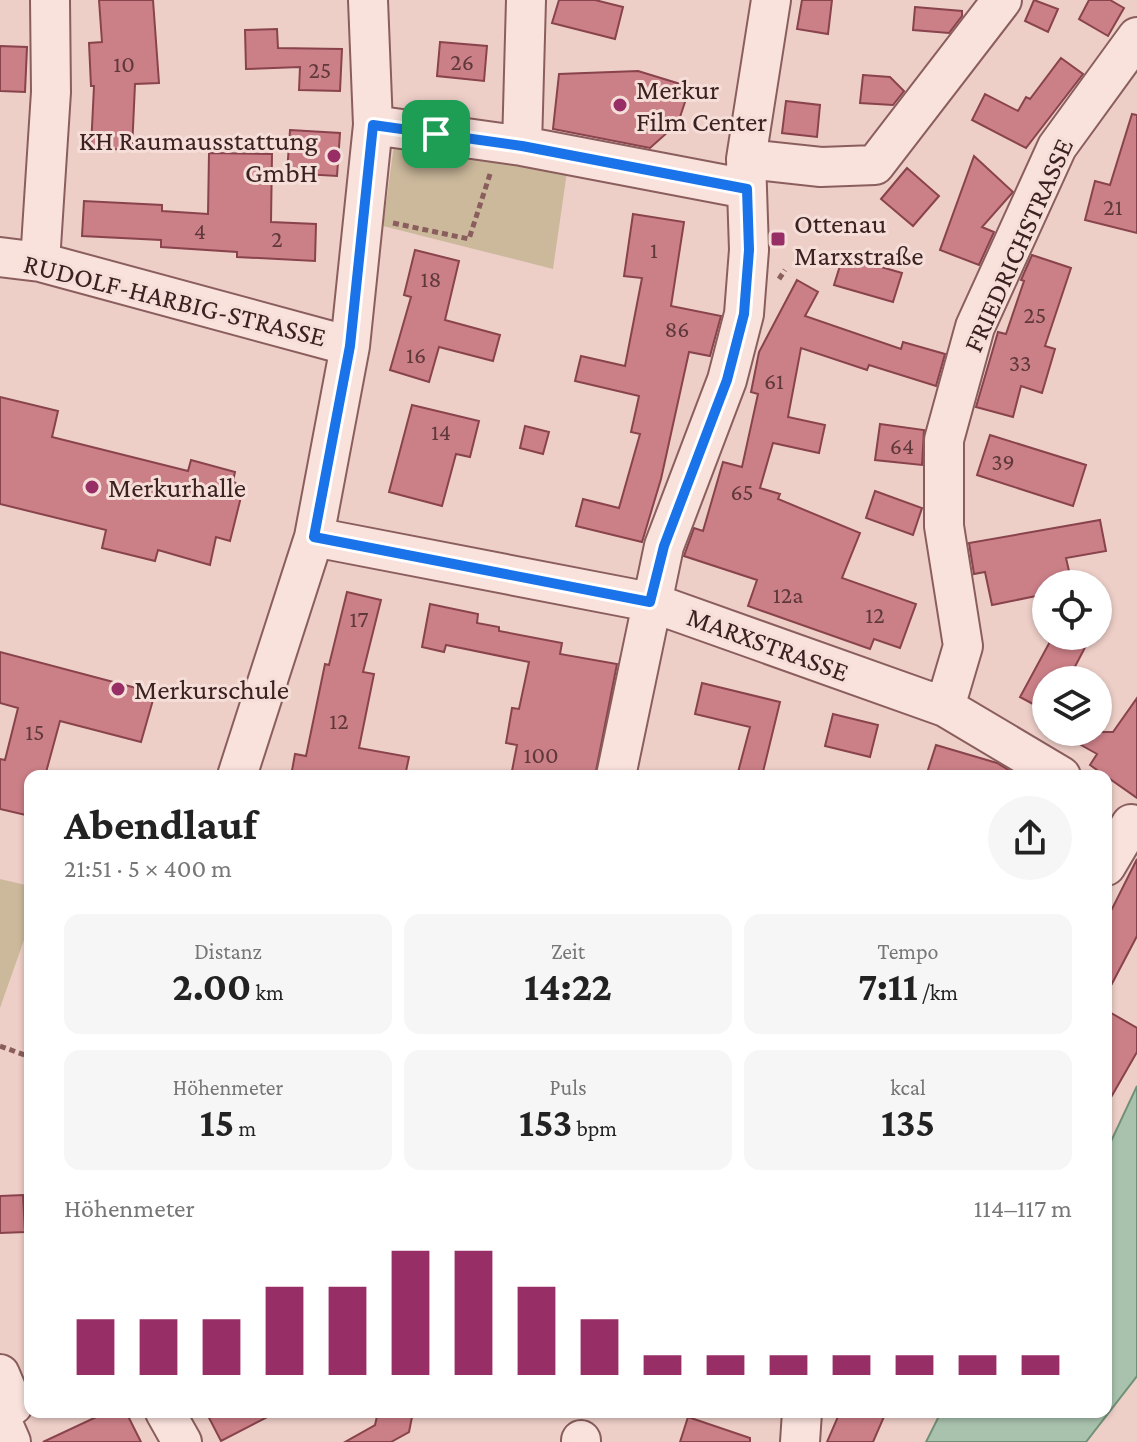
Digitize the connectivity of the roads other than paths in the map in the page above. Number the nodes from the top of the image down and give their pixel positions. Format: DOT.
graph roads {
  1 [pos="50,0"];
  2 [pos="368,0"];
  3 [pos="526,0"];
  4 [pos="771,0"];
  5 [pos="1002,0"];
  6 [pos="1137,37"];
  7 [pos="373,125"];
  8 [pos="510,145"];
  9 [pos="747,174"];
  10 [pos="0,257"];
  11 [pos="40,262"];
  12 [pos="350,346"];
  13 [pos="314,537"];
  14 [pos="650,602"];
  15 [pos="945,707"];
  16 [pos="239,770"];
  17 [pos="617,770"];
  18 [pos="1051,770"];
  19 [pos="1125,819"];
  20 [pos="1112,851"];
  21 [pos="168,1418"];
  22 [pos="802,1418"];
  23 [pos="182,1442"];
  24 [pos="800,1442"];
  1 -- 11 [label="street"];
  2 -- 7 [label="street"];
  3 -- 8 [label="street"];
  4 -- 9 [label="street"];
  5 -- 9 [label="street"];
  6 -- 15 [label="street, FRIEDRICHSTRASSE"];
  7 -- 8 [label="street"];
  7 -- 12 [label="street"];
  8 -- 9 [label="street"];
  9 -- 14 [label="street"];
  10 -- 11 [label="street, RUDOLF-HARBIG-STRASSE"];
  11 -- 12 [label="street, RUDOLF-HARBIG-STRASSE"];
  12 -- 13 [label="street"];
  13 -- 14 [label="street, MARXSTRASSE"];
  13 -- 16 [label="street"];
  14 -- 15 [label="street, MARXSTRASSE"];
  14 -- 17 [label="street"];
  15 -- 18 [label="street, MARXSTRASSE"];
  19 -- 20 [label="street"];
  21 -- 23 [label="street"];
  22 -- 24 [label="street"];
}
